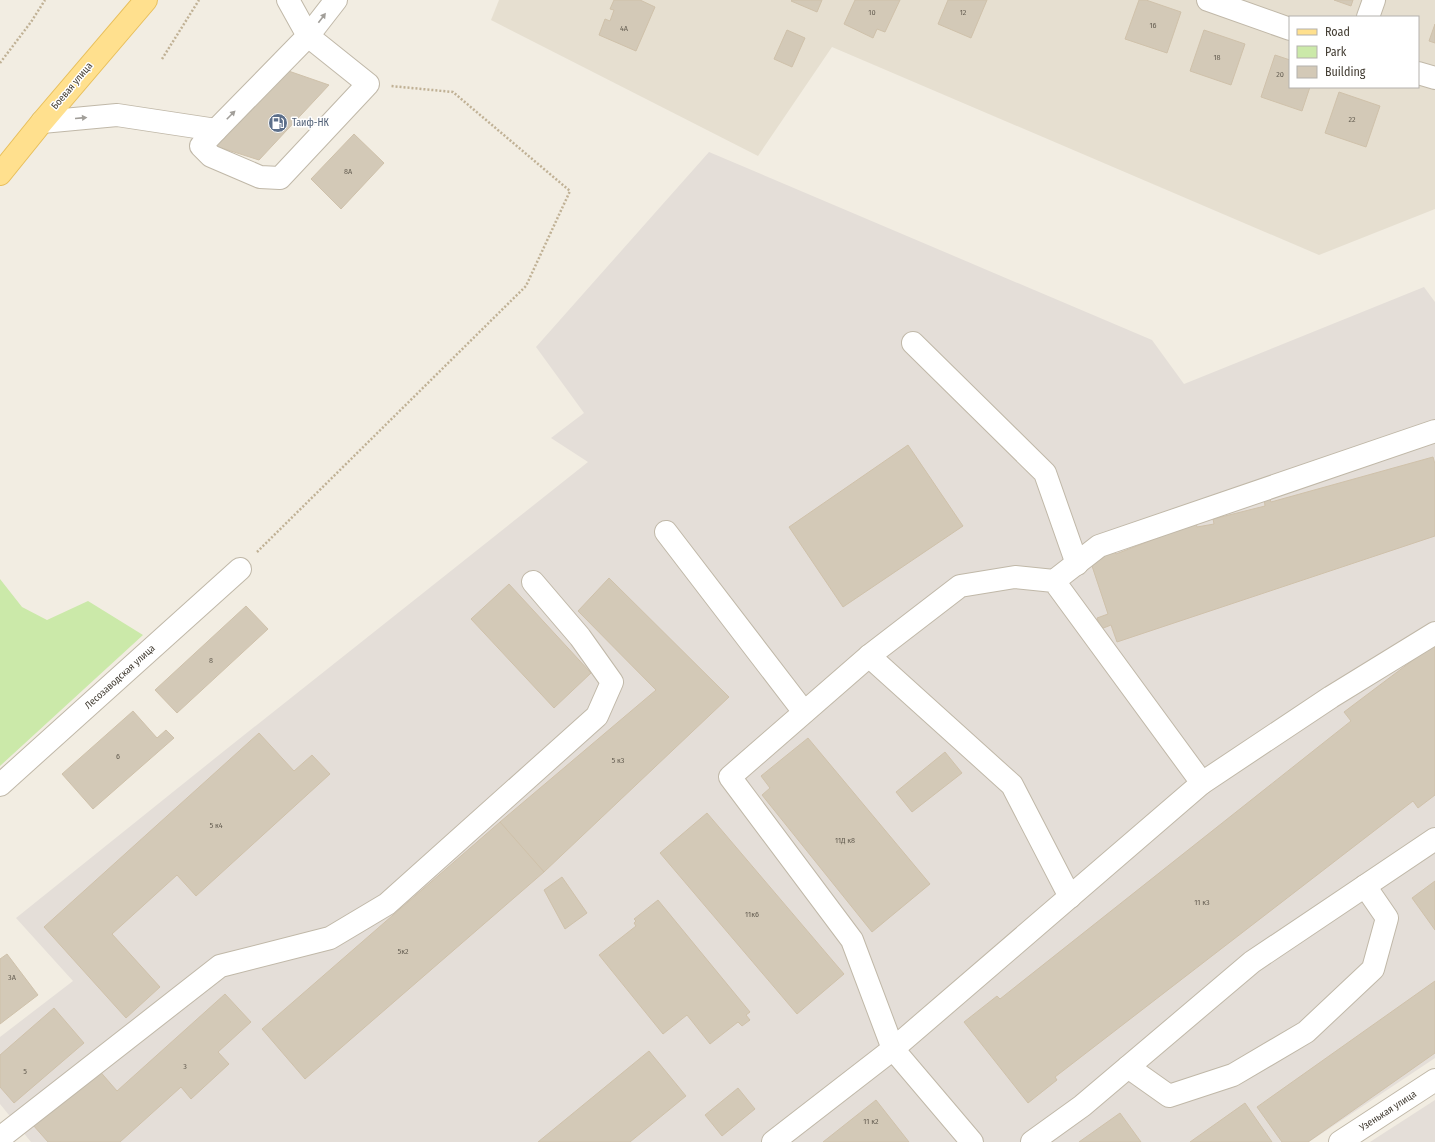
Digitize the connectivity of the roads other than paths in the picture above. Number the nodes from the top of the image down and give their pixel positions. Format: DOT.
graph roads {
  1 [pos="146,0"];
  2 [pos="288,0"];
  3 [pos="336,0"];
  4 [pos="1208,0"];
  5 [pos="1374,0"];
  6 [pos="1368,16"];
  7 [pos="1289,30"];
  8 [pos="308,36"];
  9 [pos="1419,73"];
  10 [pos="1435,78"];
  11 [pos="42,122"];
  12 [pos="216,130"];
  13 [pos="0,174"];
  14 [pos="913,343"];
  15 [pos="1435,431"];
  16 [pos="666,532"];
  17 [pos="1076,564"];
  18 [pos="240,569"];
  19 [pos="1054,581"];
  20 [pos="533,582"];
  21 [pos="1435,633"];
  22 [pos="869,656"];
  23 [pos="804,712"];
  24 [pos="1202,783"];
  25 [pos="0,785"];
  26 [pos="1435,839"];
  27 [pos="1365,886"];
  28 [pos="1070,897"];
  29 [pos="893,1049"];
  30 [pos="1128,1067"];
  31 [pos="1435,1080"];
  32 [pos="0,1138"];
  33 [pos="773,1142"];
  34 [pos="972,1142"];
  35 [pos="1032,1142"];
  36 [pos="1340,1142"];
  1 -- 11 [label="main road, Боевая улица"];
  2 -- 8 [label="street"];
  8 -- 3 [label="street, one-way"];
  4 -- 7 [label="street"];
  5 -- 6 [label="street"];
  12 -- 8 [label="street, one-way"];
  8 -- 12 [label="street"];
  9 -- 10 [label="street"];
  11 -- 12 [label="street, one-way"];
  11 -- 13 [label="main road, Боевая улица"];
  14 -- 17 [label="street"];
  15 -- 17 [label="street"];
  16 -- 23 [label="street"];
  17 -- 19 [label="street"];
  18 -- 25 [label="street, Лесозаводская улица"];
  19 -- 22 [label="street"];
  19 -- 24 [label="street"];
  20 -- 32 [label="street"];
  21 -- 24 [label="street"];
  22 -- 23 [label="street"];
  22 -- 28 [label="street"];
  23 -- 29 [label="street"];
  24 -- 28 [label="street"];
  26 -- 27 [label="street"];
  27 -- 30 [label="street"];
  27 -- 30 [label="street"];
  28 -- 29 [label="street"];
  29 -- 33 [label="street"];
  29 -- 34 [label="street"];
  30 -- 35 [label="street"];
  31 -- 36 [label="street, Узенькая улица"];
}
